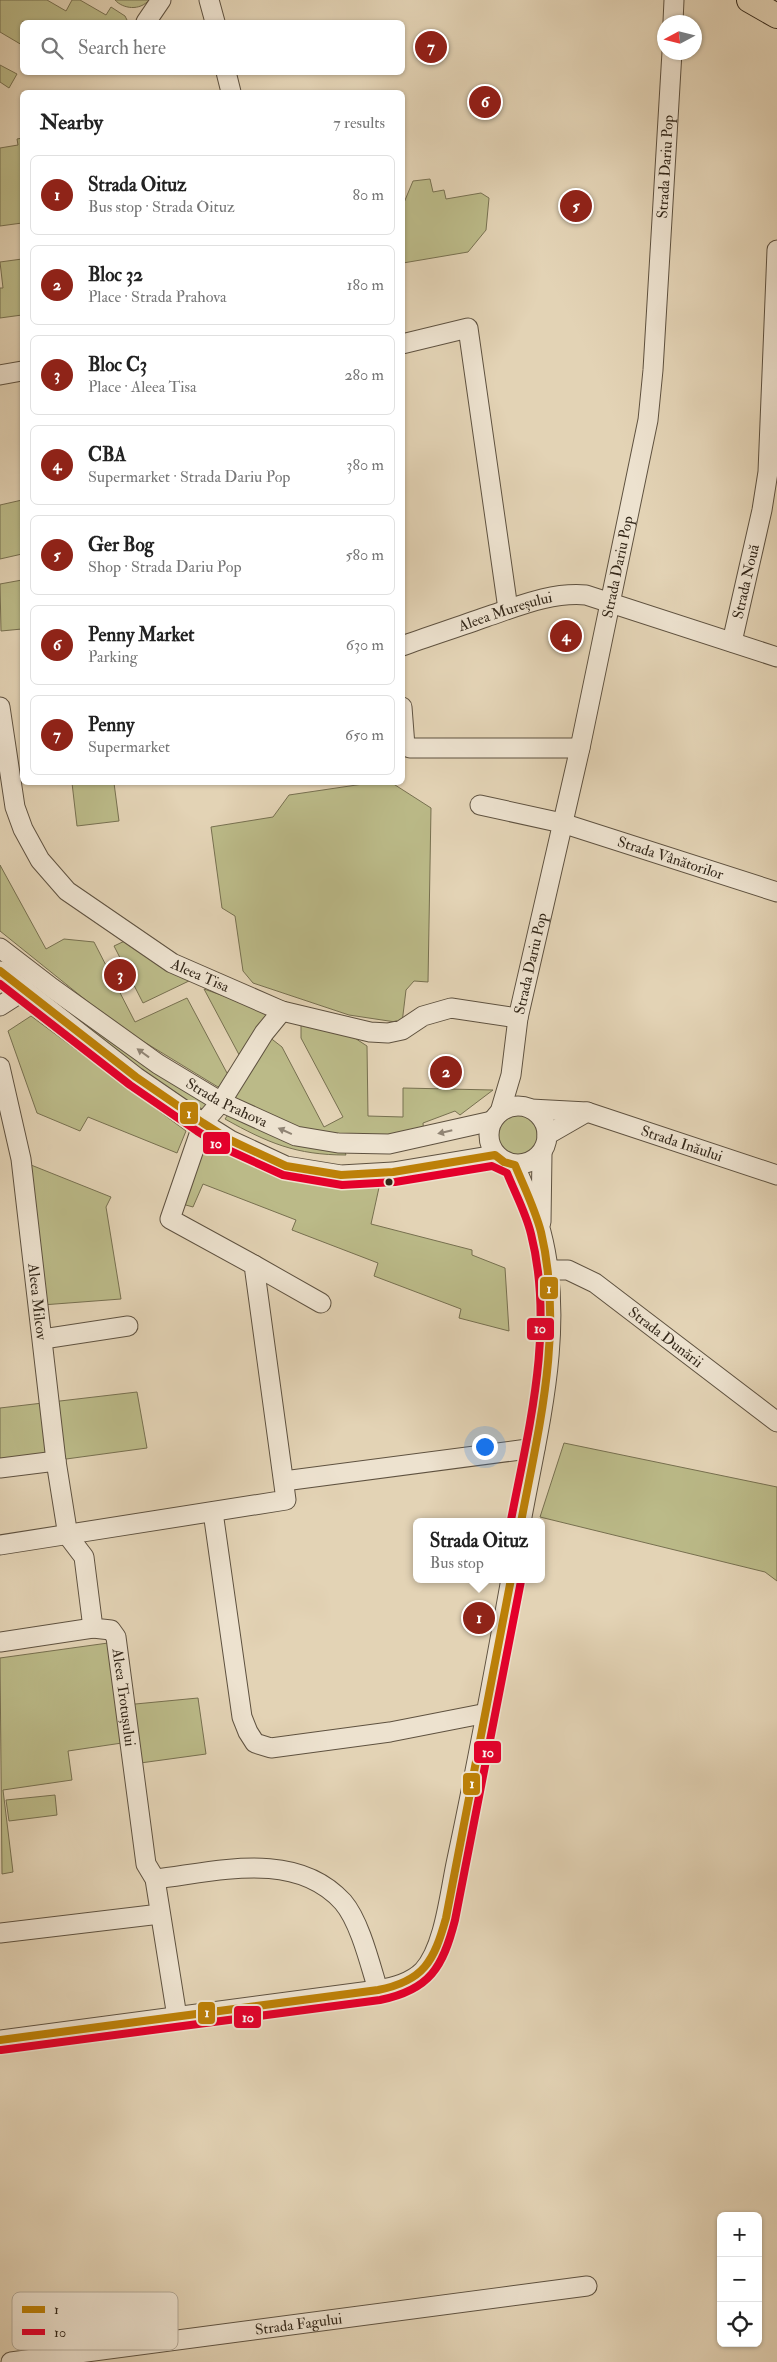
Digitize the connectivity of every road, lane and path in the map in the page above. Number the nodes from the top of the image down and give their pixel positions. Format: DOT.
graph roads {
  1 [pos="161,0"];
  2 [pos="209,0"];
  3 [pos="674,0"];
  4 [pos="749,0"];
  5 [pos="673,15"];
  6 [pos="777,16"];
  7 [pos="147,20"];
  8 [pos="214,20"];
  9 [pos="672,60"];
  10 [pos="227,75"];
  11 [pos="230,90"];
  12 [pos="777,250"];
  13 [pos="405,343"];
  14 [pos="20,371"];
  15 [pos="0,375"];
  16 [pos="610,603"];
  17 [pos="508,609"];
  18 [pos="732,642"];
  19 [pos="405,645"];
  20 [pos="777,657"];
  21 [pos="0,708"];
  22 [pos="2,732"];
  23 [pos="405,736"];
  24 [pos="580,748"];
  25 [pos="480,805"];
  26 [pos="562,823"];
  27 [pos="777,892"];
  28 [pos="0,948"];
  29 [pos="0,971"];
  30 [pos="25,990"];
  31 [pos="0,1006"];
  32 [pos="282,1011"];
  33 [pos="518,1018"];
  34 [pos="0,1067"];
  35 [pos="511,1075"];
  36 [pos="221,1102"];
  37 [pos="526,1108"];
  38 [pos="587,1112"];
  39 [pos="496,1116"];
  40 [pos="203,1123"];
  41 [pos="547,1135"];
  42 [pos="542,1153"];
  43 [pos="495,1154"];
  44 [pos="515,1165"];
  45 [pos="777,1175"];
  46 [pos="541,1231"];
  47 [pos="254,1265"];
  48 [pos="547,1270"];
  49 [pos="321,1303"];
  50 [pos="128,1326"];
  51 [pos="43,1339"];
  52 [pos="777,1422"];
  53 [pos="535,1448"];
  54 [pos="56,1461"];
  55 [pos="0,1468"];
  56 [pos="284,1481"];
  57 [pos="213,1512"];
  58 [pos="522,1518"];
  59 [pos="68,1536"];
  60 [pos="0,1545"];
  61 [pos="510,1583"];
  62 [pos="93,1628"];
  63 [pos="0,1642"];
  64 [pos="487,1713"];
  65 [pos="155,1879"];
  66 [pos="160,1914"];
  67 [pos="0,1933"];
  68 [pos="378,1990"];
  69 [pos="177,2017"];
  70 [pos="0,2040"];
  71 [pos="587,2286"];
  72 [pos="178,2340"];
  73 [pos="101,2350"];
  74 [pos="10,2362"];
  1 -- 7 [label="street"];
  2 -- 8 [label="street"];
  3 -- 5 [label="street"];
  4 -- 6 [label="main road"];
  9 -- 16 [label="street, Strada Dariu Pop"];
  10 -- 11 [label="street"];
  12 -- 18 [label="street, Strada Nouă"];
  13 -- 17 [label="street"];
  14 -- 15 [label="street"];
  16 -- 17 [label="street, Aleea Mureșului"];
  16 -- 18 [label="street, Aleea Mureșului"];
  16 -- 24 [label="street, Strada Dariu Pop"];
  17 -- 19 [label="street, Aleea Mureșului"];
  18 -- 20 [label="street, Aleea Mureșului"];
  21 -- 22 [label="street, Aleea Tisa"];
  22 -- 32 [label="street, Aleea Tisa"];
  23 -- 24 [label="street"];
  24 -- 26 [label="street, Strada Dariu Pop"];
  25 -- 26 [label="street, Strada Vânătorilor"];
  26 -- 27 [label="street, Strada Vânătorilor"];
  26 -- 33 [label="street, Strada Dariu Pop"];
  36 -- 28 [label="street, Strada Prahova, one-way"];
  29 -- 30 [label="street, Strada Prahova"];
  30 -- 31 [label="street"];
  30 -- 40 [label="street, Strada Prahova"];
  32 -- 33 [label="street, Aleea Tisa"];
  32 -- 36 [label="street"];
  33 -- 35 [label="street, Strada Dariu Pop"];
  34 -- 51 [label="street, Aleea Milcov"];
  35 -- 37 [label="street, Strada Dariu Pop"];
  35 -- 39 [label="street, Strada Dariu Pop"];
  39 -- 36 [label="street, Strada Prahova, one-way"];
  36 -- 40 [label="street"];
  37 -- 38 [label="street, Strada Inăului"];
  37 -- 39 [label="street"];
  37 -- 41 [label="street"];
  38 -- 41 [label="street"];
  38 -- 45 [label="street, Strada Inăului"];
  39 -- 43 [label="street"];
  40 -- 43 [label="street, Strada Prahova"];
  40 -- 47 [label="street"];
  41 -- 42 [label="street"];
  42 -- 44 [label="street"];
  42 -- 46 [label="street"];
  43 -- 44 [label="street"];
  44 -- 46 [label="street"];
  46 -- 48 [label="street"];
  47 -- 49 [label="street"];
  47 -- 56 [label="street"];
  48 -- 52 [label="street, Strada Dunării"];
  48 -- 53 [label="street"];
  50 -- 51 [label="street"];
  51 -- 54 [label="street, Aleea Milcov"];
  53 -- 56 [label="street"];
  53 -- 58 [label="street"];
  54 -- 55 [label="street"];
  54 -- 59 [label="street, Aleea Milcov"];
  56 -- 57 [label="street"];
  57 -- 59 [label="street"];
  57 -- 64 [label="street"];
  59 -- 60 [label="street"];
  59 -- 62 [label="street"];
  61 -- 64 [label="street"];
  62 -- 63 [label="street"];
  62 -- 65 [label="street, Aleea Trotușului"];
  64 -- 68 [label="street"];
  65 -- 66 [label="street, Aleea Trotușului"];
  65 -- 68 [label="street"];
  66 -- 67 [label="street"];
  66 -- 69 [label="street, Aleea Trotușului"];
  68 -- 69 [label="street"];
  69 -- 70 [label="street"];
  71 -- 72 [label="street, Strada Fagului"];
  73 -- 74 [label="street, Strada Fagului"];
}
